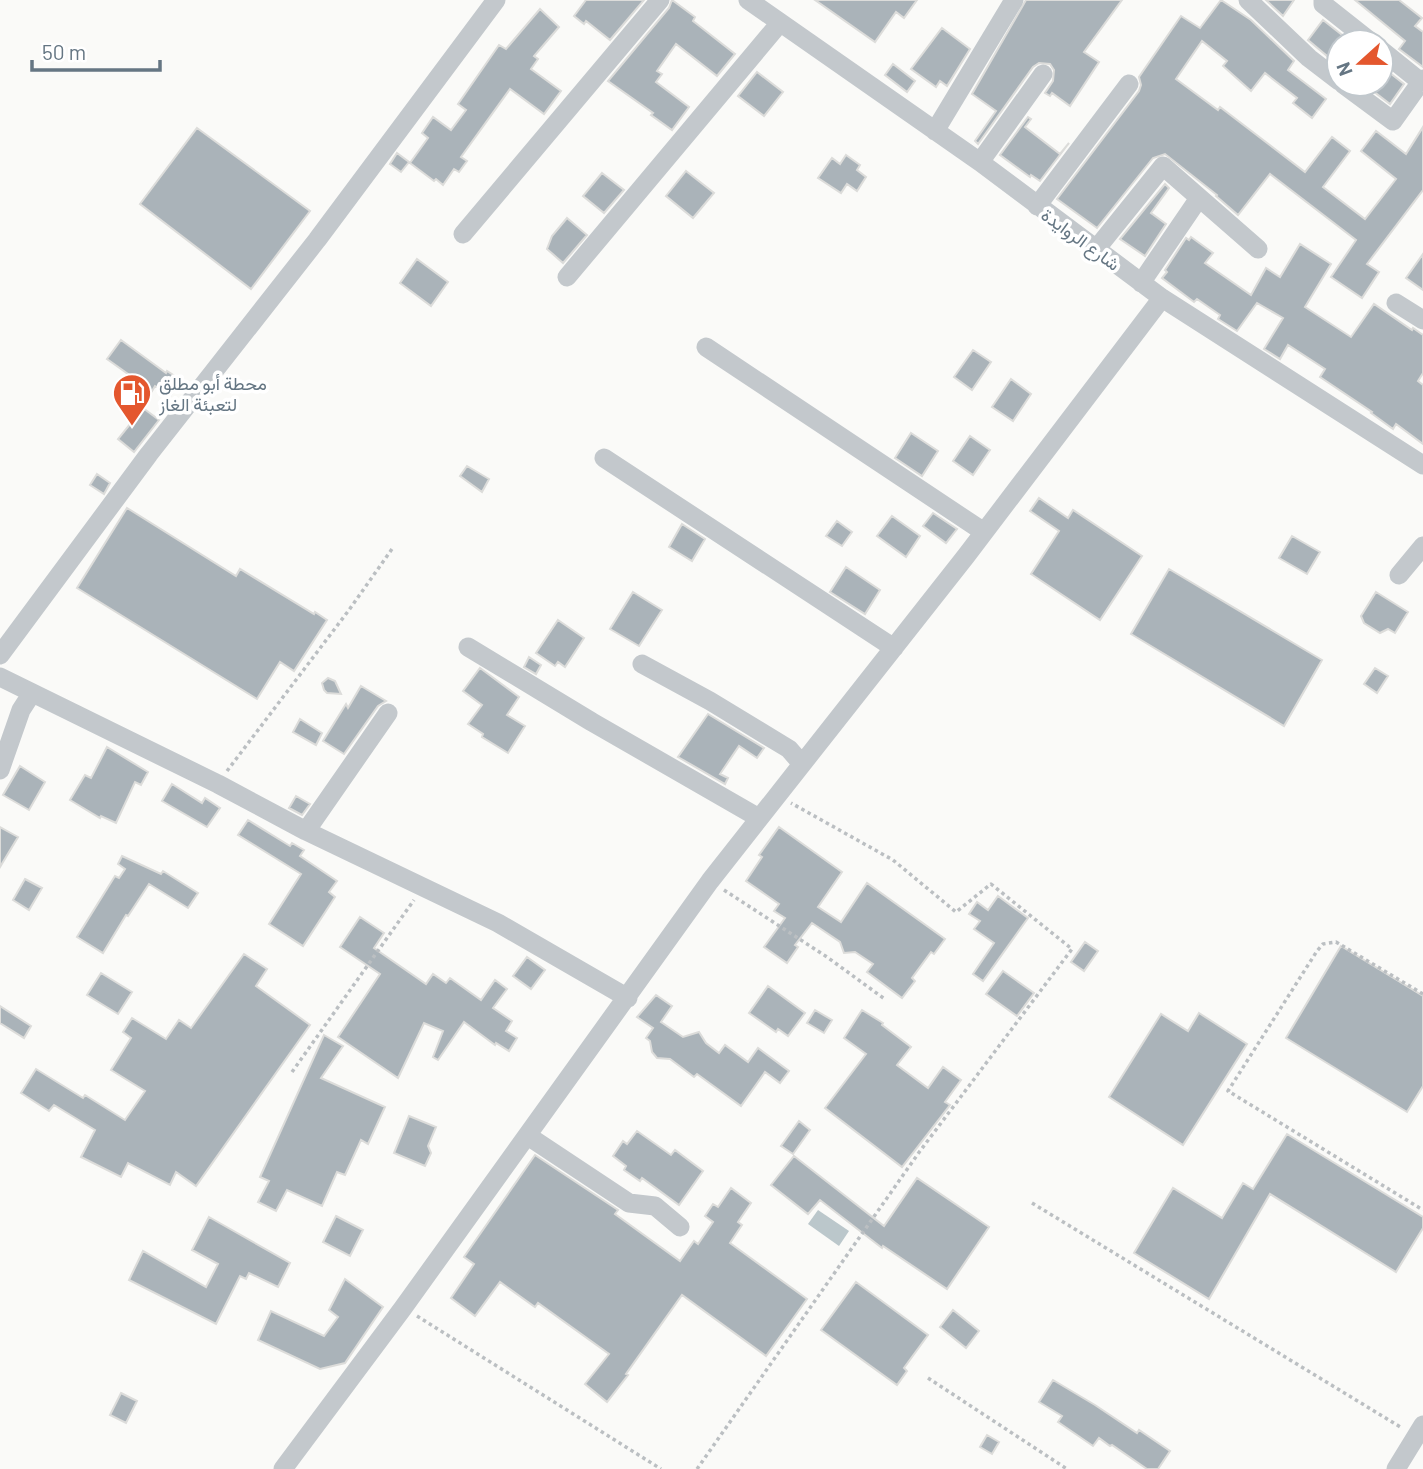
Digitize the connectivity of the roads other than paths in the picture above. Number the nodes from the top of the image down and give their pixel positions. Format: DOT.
graph roads {
  1 [pos="496,0"];
  2 [pos="660,0"];
  3 [pos="748,0"];
  4 [pos="1014,0"];
  5 [pos="1250,0"];
  6 [pos="1323,0"];
  7 [pos="779,24"];
  8 [pos="1353,28"];
  9 [pos="1395,61"];
  10 [pos="1325,70"];
  11 [pos="1043,74"];
  12 [pos="1422,81"];
  13 [pos="1129,84"];
  14 [pos="1362,98"];
  15 [pos="936,131"];
  16 [pos="980,162"];
  17 [pos="1199,198"];
  18 [pos="1037,206"];
  19 [pos="463,234"];
  20 [pos="1097,248"];
  21 [pos="1258,249"];
  22 [pos="567,277"];
  23 [pos="1141,282"];
  24 [pos="1162,298"];
  25 [pos="1396,303"];
  26 [pos="1423,320"];
  27 [pos="706,346"];
  28 [pos="604,458"];
  29 [pos="1422,463"];
  30 [pos="984,532"];
  31 [pos="1423,546"];
  32 [pos="1399,575"];
  33 [pos="468,647"];
  34 [pos="894,648"];
  35 [pos="0,655"];
  36 [pos="642,664"];
  37 [pos="0,677"];
  38 [pos="32,693"];
  39 [pos="388,713"];
  40 [pos="802,764"];
  41 [pos="0,770"];
  42 [pos="759,818"];
  43 [pos="306,831"];
  44 [pos="628,998"];
  45 [pos="528,1136"];
  46 [pos="680,1227"];
  47 [pos="1419,1431"];
  48 [pos="283,1469"];
  49 [pos="1396,1469"];
  1 -- 35 [label="street"];
  2 -- 19 [label="street"];
  3 -- 7 [label="street, شارع الروايدة"];
  4 -- 15 [label="street"];
  5 -- 10 [label="street"];
  6 -- 8 [label="street"];
  7 -- 15 [label="street, شارع الروايدة"];
  7 -- 22 [label="street"];
  9 -- 12 [label="street"];
  11 -- 16 [label="street"];
  12 -- 14 [label="street"];
  13 -- 18 [label="street"];
  15 -- 16 [label="street, شارع الروايدة"];
  16 -- 18 [label="street, شارع الروايدة"];
  17 -- 20 [label="street"];
  17 -- 21 [label="street"];
  17 -- 23 [label="street"];
  18 -- 20 [label="street, شارع الروايدة"];
  20 -- 23 [label="street, شارع الروايدة"];
  23 -- 24 [label="street, شارع الروايدة"];
  24 -- 29 [label="street, شارع الروايدة"];
  24 -- 30 [label="street"];
  25 -- 26 [label="street"];
  27 -- 30 [label="street"];
  28 -- 34 [label="street"];
  30 -- 34 [label="street"];
  31 -- 32 [label="street"];
  33 -- 42 [label="street"];
  34 -- 40 [label="street"];
  36 -- 40 [label="street"];
  37 -- 38 [label="street"];
  38 -- 41 [label="street"];
  38 -- 43 [label="street"];
  39 -- 43 [label="street"];
  40 -- 42 [label="street"];
  42 -- 44 [label="street"];
  43 -- 44 [label="street"];
  44 -- 45 [label="street"];
  45 -- 46 [label="street"];
  45 -- 48 [label="street"];
  47 -- 49 [label="street"];
}
